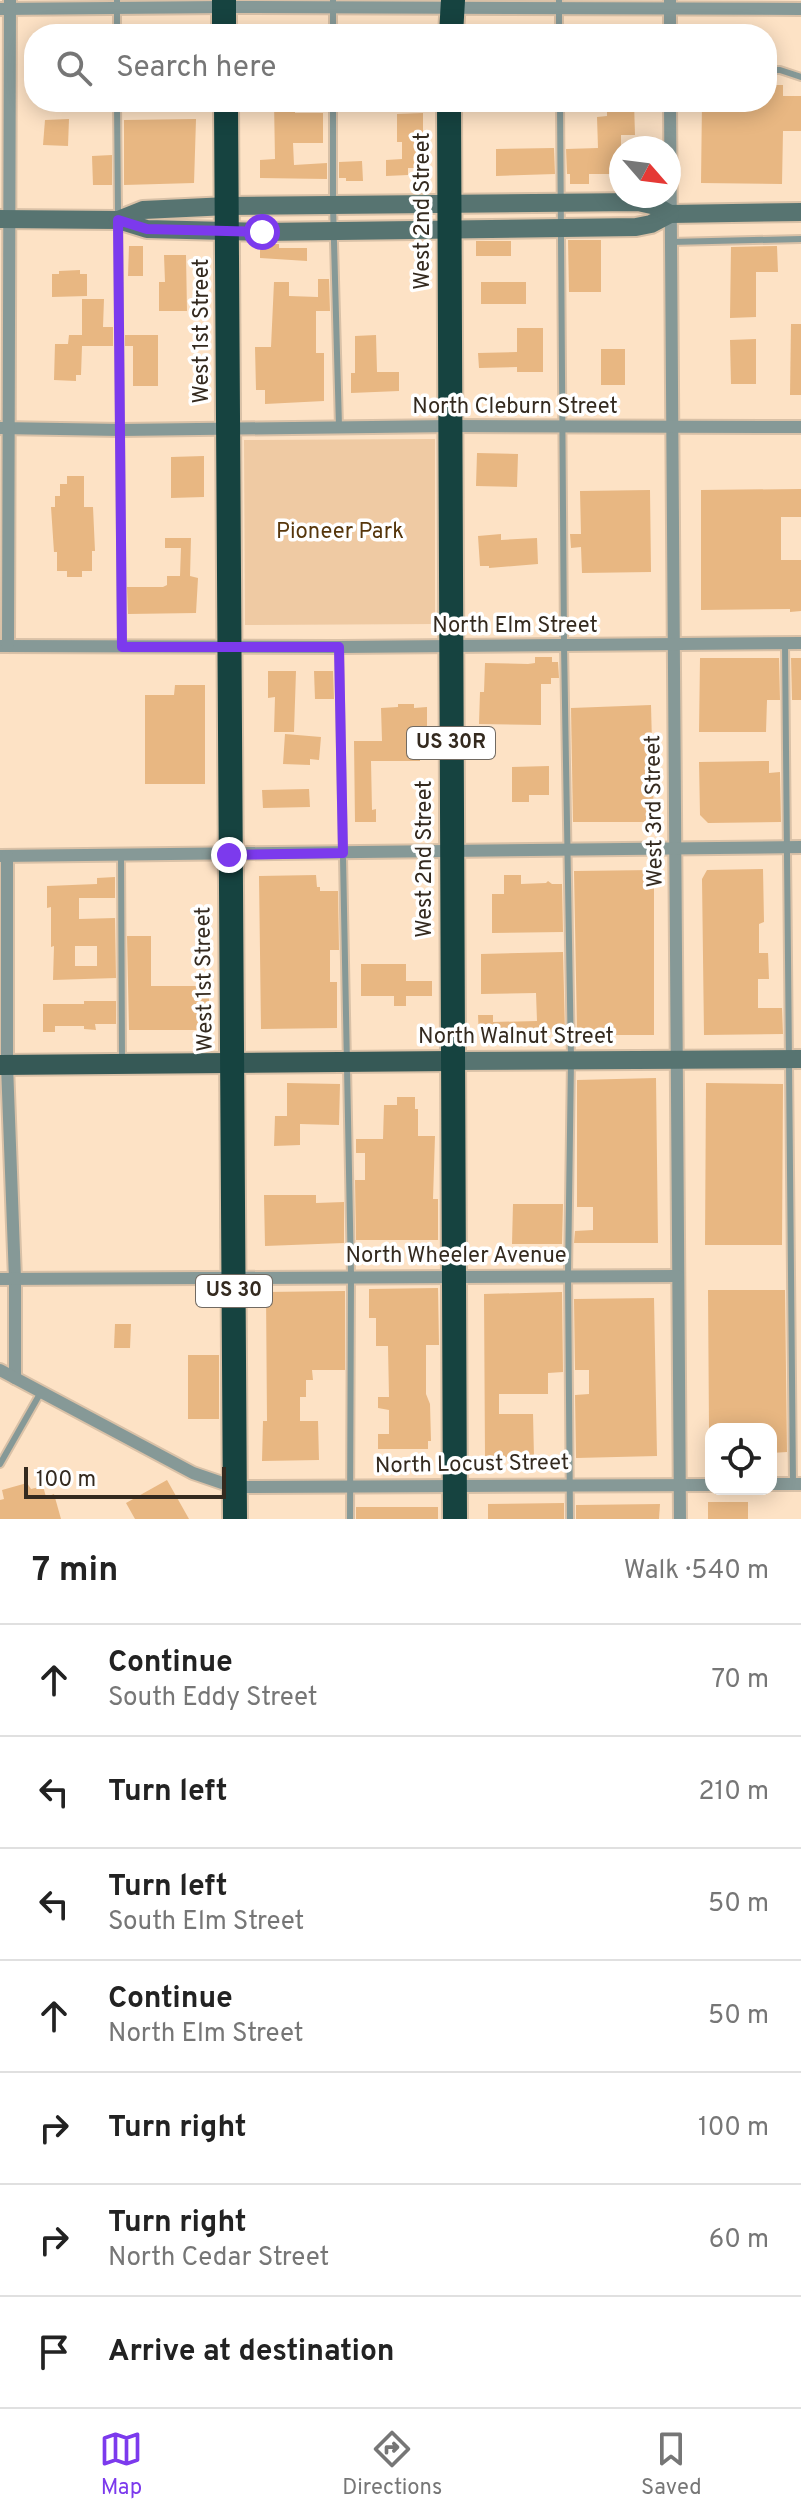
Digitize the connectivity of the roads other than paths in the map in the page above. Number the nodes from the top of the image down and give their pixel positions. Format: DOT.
graph roads {
  1 [pos="224,3"];
  2 [pos="117,4"];
  3 [pos="333,4"];
  4 [pos="453,4"];
  5 [pos="559,4"];
  6 [pos="670,4"];
  7 [pos="781,5"];
  8 [pos="6,6"];
  9 [pos="801,9"];
  10 [pos="224,24"];
  11 [pos="452,24"];
  12 [pos="777,70"];
  13 [pos="801,77"];
  14 [pos="117,112"];
  15 [pos="226,112"];
  16 [pos="333,112"];
  17 [pos="449,112"];
  18 [pos="560,112"];
  19 [pos="670,112"];
  20 [pos="561,203"];
  21 [pos="448,204"];
  22 [pos="333,205"];
  23 [pos="801,212"];
  24 [pos="670,214"];
  25 [pos="228,218"];
  26 [pos="5,219"];
  27 [pos="118,220"];
  28 [pos="561,229"];
  29 [pos="448,230"];
  30 [pos="334,231"];
  31 [pos="801,239"];
  32 [pos="670,242"];
  33 [pos="451,426"];
  34 [pos="228,427"];
  35 [pos="339,427"];
  36 [pos="562,427"];
  37 [pos="671,427"];
  38 [pos="801,427"];
  39 [pos="5,428"];
  40 [pos="121,430"];
  41 [pos="801,643"];
  42 [pos="673,644"];
  43 [pos="785,644"];
  44 [pos="564,645"];
  45 [pos="4,646"];
  46 [pos="450,646"];
  47 [pos="122,647"];
  48 [pos="229,647"];
  49 [pos="339,647"];
  50 [pos="794,847"];
  51 [pos="676,849"];
  52 [pos="566,850"];
  53 [pos="452,851"];
  54 [pos="343,853"];
  55 [pos="121,855"];
  56 [pos="229,855"];
  57 [pos="4,856"];
  58 [pos="677,1059"];
  59 [pos="795,1059"];
  60 [pos="571,1060"];
  61 [pos="452,1061"];
  62 [pos="347,1062"];
  63 [pos="122,1064"];
  64 [pos="232,1064"];
  65 [pos="4,1065"];
  66 [pos="568,1275"];
  67 [pos="351,1276"];
  68 [pos="454,1276"];
  69 [pos="678,1276"];
  70 [pos="234,1277"];
  71 [pos="0,1279"];
  72 [pos="15,1279"];
  73 [pos="0,1370"];
  74 [pos="15,1378"];
  75 [pos="41,1392"];
  76 [pos="0,1464"];
  77 [pos="570,1484"];
  78 [pos="797,1484"];
  79 [pos="679,1485"];
  80 [pos="705,1485"];
  81 [pos="234,1487"];
  82 [pos="350,1487"];
  83 [pos="455,1487"];
  84 [pos="235,1519"];
  85 [pos="350,1519"];
  86 [pos="455,1519"];
  87 [pos="570,1519"];
  88 [pos="680,1519"];
  1 -- 2 [label="street"];
  1 -- 3 [label="street"];
  1 -- 10 [label="highway"];
  2 -- 8 [label="street"];
  3 -- 4 [label="street"];
  4 -- 5 [label="street"];
  4 -- 11 [label="highway"];
  5 -- 6 [label="street"];
  6 -- 7 [label="street"];
  7 -- 9 [label="street"];
  8 -- 26 [label="street"];
  12 -- 13 [label="lane"];
  14 -- 27 [label="lane"];
  15 -- 25 [label="highway, West 1st Street / US 30"];
  16 -- 22 [label="lane"];
  17 -- 21 [label="highway, West 2nd Street / US 30R"];
  18 -- 20 [label="lane"];
  19 -- 24 [label="street, West 3rd Street"];
  20 -- 21 [label="main road"];
  20 -- 24 [label="main road"];
  20 -- 28 [label="lane"];
  21 -- 22 [label="main road"];
  21 -- 29 [label="highway, West 2nd Street / US 30R"];
  22 -- 25 [label="main road"];
  22 -- 30 [label="lane"];
  23 -- 24 [label="main road"];
  24 -- 28 [label="main road"];
  24 -- 32 [label="street, West 3rd Street"];
  25 -- 27 [label="main road"];
  25 -- 30 [label="main road"];
  25 -- 34 [label="highway, West 1st Street / US 30"];
  26 -- 27 [label="main road"];
  26 -- 39 [label="street"];
  27 -- 40 [label="lane"];
  28 -- 29 [label="main road"];
  28 -- 36 [label="lane"];
  29 -- 30 [label="main road"];
  29 -- 33 [label="highway, West 2nd Street / US 30R"];
  30 -- 35 [label="lane"];
  31 -- 32 [label="lane"];
  32 -- 37 [label="street, West 3rd Street"];
  33 -- 35 [label="street, North Cleburn Street"];
  33 -- 36 [label="street, North Cleburn Street"];
  33 -- 46 [label="highway, West 2nd Street / US 30R"];
  34 -- 35 [label="street, North Cleburn Street"];
  34 -- 40 [label="street, North Cleburn Street"];
  34 -- 48 [label="highway, West 1st Street / US 30"];
  36 -- 37 [label="street, North Cleburn Street"];
  36 -- 44 [label="lane"];
  37 -- 38 [label="street, North Cleburn Street"];
  37 -- 42 [label="street, West 3rd Street"];
  39 -- 40 [label="street, North Cleburn Street"];
  39 -- 45 [label="street"];
  40 -- 47 [label="lane"];
  41 -- 43 [label="street, North Elm Street"];
  42 -- 43 [label="street, North Elm Street"];
  42 -- 44 [label="street, North Elm Street"];
  42 -- 51 [label="street, West 3rd Street"];
  43 -- 50 [label="lane"];
  44 -- 46 [label="street, North Elm Street"];
  44 -- 52 [label="lane"];
  45 -- 47 [label="street, North Elm Street"];
  46 -- 49 [label="street, North Elm Street"];
  46 -- 53 [label="highway, West 2nd Street / US 30R"];
  47 -- 48 [label="street, North Elm Street"];
  48 -- 49 [label="street, North Elm Street"];
  48 -- 56 [label="highway, West 1st Street / US 30"];
  49 -- 54 [label="lane"];
  50 -- 51 [label="street"];
  50 -- 59 [label="lane"];
  51 -- 52 [label="street"];
  51 -- 58 [label="street, West 3rd Street"];
  52 -- 53 [label="street"];
  52 -- 60 [label="lane"];
  53 -- 54 [label="street"];
  53 -- 61 [label="highway, West 2nd Street / US 30R"];
  54 -- 56 [label="street"];
  54 -- 62 [label="lane"];
  55 -- 56 [label="street"];
  55 -- 57 [label="street"];
  55 -- 63 [label="lane"];
  56 -- 64 [label="highway, West 1st Street / US 30"];
  57 -- 65 [label="street"];
  58 -- 59 [label="main road, North Walnut Street"];
  58 -- 60 [label="main road, North Walnut Street"];
  58 -- 69 [label="street, West 3rd Street"];
  59 -- 78 [label="lane"];
  60 -- 61 [label="main road, North Walnut Street"];
  60 -- 66 [label="lane"];
  61 -- 62 [label="main road, North Walnut Street"];
  61 -- 68 [label="highway, West 2nd Street / US 30R"];
  62 -- 64 [label="main road, North Walnut Street"];
  62 -- 67 [label="lane"];
  63 -- 64 [label="main road, North Walnut Street"];
  63 -- 65 [label="main road, North Walnut Street"];
  64 -- 70 [label="highway, West 1st Street / US 30"];
  65 -- 72 [label="street"];
  66 -- 68 [label="street, North Wheeler Avenue"];
  66 -- 69 [label="street, North Wheeler Avenue"];
  66 -- 77 [label="lane"];
  67 -- 68 [label="street, North Wheeler Avenue"];
  67 -- 70 [label="street, North Wheeler Avenue"];
  67 -- 82 [label="lane"];
  68 -- 83 [label="highway, West 2nd Street / US 30R"];
  69 -- 79 [label="street, West 3rd Street"];
  70 -- 72 [label="street, North Wheeler Avenue"];
  70 -- 81 [label="highway, West 1st Street / US 30"];
  71 -- 72 [label="street, North Wheeler Avenue"];
  72 -- 74 [label="street"];
  73 -- 74 [label="street, North Locust Street"];
  74 -- 75 [label="street, North Locust Street"];
  75 -- 76 [label="lane"];
  75 -- 81 [label="street, North Locust Street"];
  77 -- 79 [label="street, North Locust Street"];
  77 -- 83 [label="street, North Locust Street"];
  77 -- 87 [label="lane"];
  79 -- 80 [label="street, North Locust Street"];
  79 -- 88 [label="street, West 3rd Street"];
  81 -- 82 [label="street, North Locust Street"];
  81 -- 84 [label="highway, West 1st Street / US 30"];
  82 -- 83 [label="street, North Locust Street"];
  82 -- 85 [label="lane"];
  83 -- 86 [label="highway, West 2nd Street / US 30R"];
}
